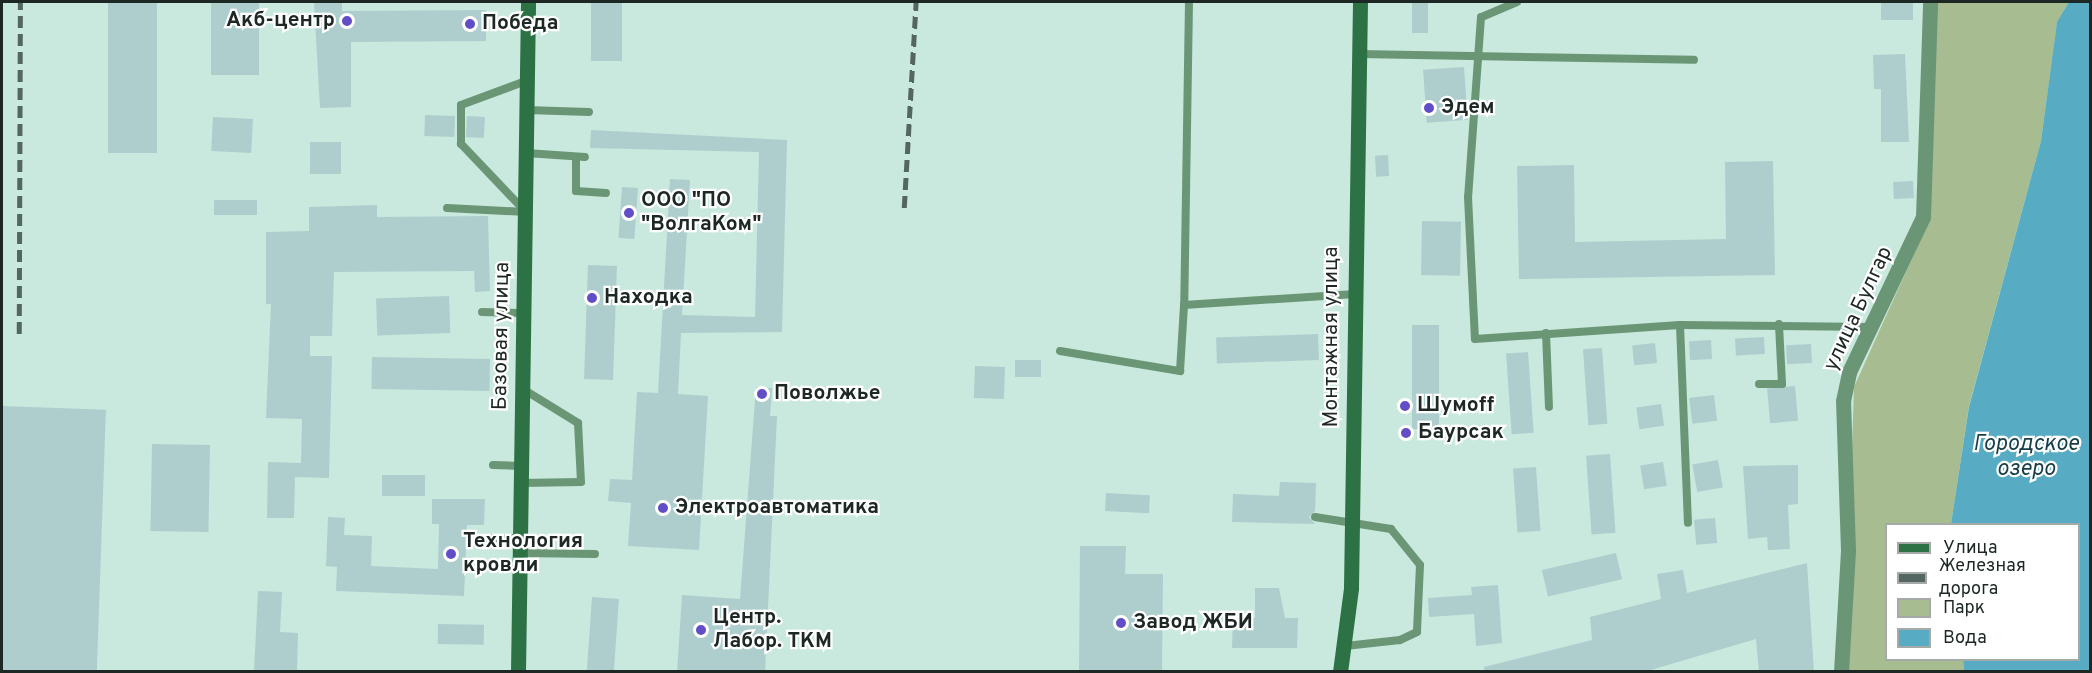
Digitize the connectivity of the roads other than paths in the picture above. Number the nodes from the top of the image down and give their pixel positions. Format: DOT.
graph roads {
  1 [pos="528,2"];
  2 [pos="1189,2"];
  3 [pos="1360,2"];
  4 [pos="1517,2"];
  5 [pos="1930,2"];
  6 [pos="1502,5"];
  7 [pos="1359,54"];
  8 [pos="1479,54"];
  9 [pos="1694,60"];
  10 [pos="526,81"];
  11 [pos="526,110"];
  12 [pos="589,112"];
  13 [pos="526,153"];
  14 [pos="576,157"];
  15 [pos="585,157"];
  16 [pos="606,193"];
  17 [pos="447,208"];
  18 [pos="526,212"];
  19 [pos="1352,294"];
  20 [pos="1184,305"];
  21 [pos="482,312"];
  22 [pos="524,313"];
  23 [pos="1779,324"];
  24 [pos="1680,325"];
  25 [pos="1871,327"];
  26 [pos="1546,333"];
  27 [pos="1060,351"];
  28 [pos="1759,384"];
  29 [pos="522,388"];
  30 [pos="1549,408"];
  31 [pos="493,465"];
  32 [pos="521,466"];
  33 [pos="521,483"];
  34 [pos="1315,517"];
  35 [pos="1352,519"];
  36 [pos="1688,522"];
  37 [pos="487,538"];
  38 [pos="520,545"];
  39 [pos="595,554"];
  40 [pos="1345,646"];
  41 [pos="518,672"];
  42 [pos="1340,672"];
  43 [pos="1841,672"];
  1 -- 10 [label="street, Базовая улица"];
  2 -- 20 [label="lane"];
  3 -- 7 [label="street, Монтажная улица"];
  4 -- 6 [label="lane"];
  5 -- 25 [label="street, улица Булгар"];
  6 -- 8 [label="lane"];
  7 -- 8 [label="lane"];
  7 -- 19 [label="street, Монтажная улица"];
  8 -- 9 [label="lane"];
  8 -- 26 [label="lane"];
  10 -- 11 [label="street, Базовая улица"];
  10 -- 18 [label="lane"];
  11 -- 12 [label="lane"];
  11 -- 13 [label="street, Базовая улица"];
  13 -- 14 [label="lane"];
  13 -- 18 [label="street, Базовая улица"];
  14 -- 15 [label="lane"];
  14 -- 16 [label="lane"];
  17 -- 18 [label="lane"];
  18 -- 22 [label="street, Базовая улица"];
  19 -- 20 [label="lane"];
  19 -- 35 [label="street, Монтажная улица"];
  20 -- 27 [label="lane"];
  21 -- 22 [label="lane"];
  22 -- 29 [label="street, Базовая улица"];
  23 -- 24 [label="lane"];
  23 -- 25 [label="lane"];
  23 -- 28 [label="lane"];
  24 -- 26 [label="lane"];
  24 -- 36 [label="lane"];
  25 -- 43 [label="street, улица Булгар"];
  26 -- 30 [label="lane"];
  29 -- 32 [label="street, Базовая улица"];
  29 -- 33 [label="lane"];
  31 -- 32 [label="lane"];
  32 -- 33 [label="street, Базовая улица"];
  33 -- 38 [label="street, Базовая улица"];
  34 -- 35 [label="lane"];
  35 -- 40 [label="street, Монтажная улица"];
  35 -- 40 [label="lane"];
  37 -- 38 [label="lane"];
  38 -- 39 [label="lane"];
  38 -- 41 [label="street, Базовая улица"];
  40 -- 42 [label="street, Монтажная улица"];
}
